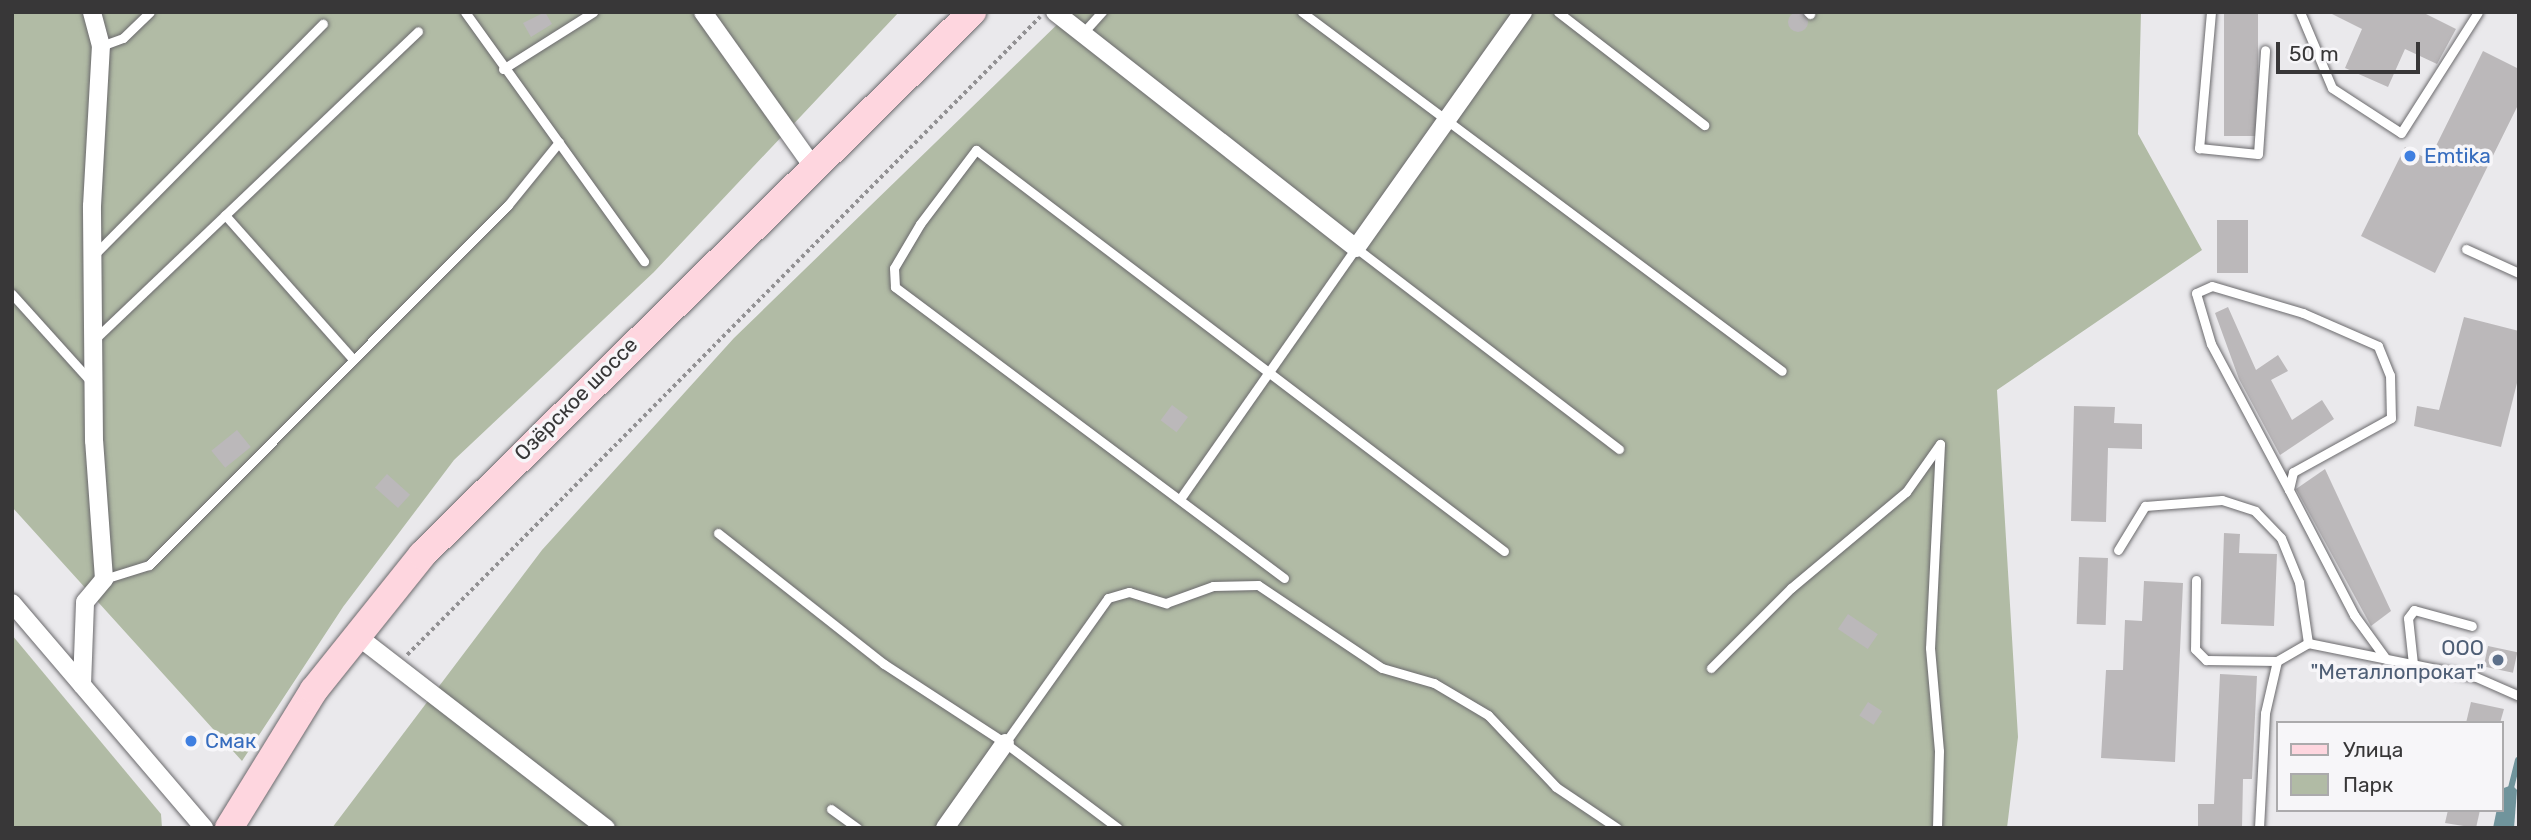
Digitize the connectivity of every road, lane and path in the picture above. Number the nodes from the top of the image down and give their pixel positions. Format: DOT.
graph roads {
  1 [pos="92,12"];
  2 [pos="150,12"];
  3 [pos="465,12"];
  4 [pos="593,12"];
  5 [pos="703,12"];
  6 [pos="972,12"];
  7 [pos="1045,12"];
  8 [pos="1055,12"];
  9 [pos="1102,12"];
  10 [pos="1302,12"];
  11 [pos="1523,12"];
  12 [pos="1558,12"];
  13 [pos="2211,12"];
  14 [pos="2301,12"];
  15 [pos="2478,12"];
  16 [pos="323,24"];
  17 [pos="418,31"];
  18 [pos="1081,35"];
  19 [pos="101,46"];
  20 [pos="2265,50"];
  21 [pos="503,69"];
  22 [pos="1448,119"];
  23 [pos="1704,125"];
  24 [pos="559,142"];
  25 [pos="814,168"];
  26 [pos="225,215"];
  27 [pos="1356,248"];
  28 [pos="2466,249"];
  29 [pos="94,255"];
  30 [pos="644,261"];
  31 [pos="2519,273"];
  32 [pos="12,294"];
  33 [pos="94,340"];
  34 [pos="352,358"];
  35 [pos="1782,371"];
  36 [pos="1267,374"];
  37 [pos="94,386"];
  38 [pos="1619,449"];
  39 [pos="2289,489"];
  40 [pos="1180,499"];
  41 [pos="718,533"];
  42 [pos="2118,550"];
  43 [pos="1504,551"];
  44 [pos="1284,578"];
  45 [pos="104,579"];
  46 [pos="2196,580"];
  47 [pos="12,603"];
  48 [pos="2472,626"];
  49 [pos="356,635"];
  50 [pos="2308,643"];
  51 [pos="2386,659"];
  52 [pos="2277,661"];
  53 [pos="2413,664"];
  54 [pos="396,666"];
  55 [pos="1711,668"];
  56 [pos="82,685"];
  57 [pos="2519,696"];
  58 [pos="1005,743"];
  59 [pos="831,809"];
  60 [pos="204,828"];
  61 [pos="229,828"];
  62 [pos="606,828"];
  63 [pos="857,828"];
  64 [pos="945,828"];
  65 [pos="1118,828"];
  66 [pos="1617,828"];
  67 [pos="1937,828"];
  68 [pos="2259,828"];
  1 -- 19 [label="street"];
  2 -- 19 [label="lane"];
  3 -- 21 [label="lane"];
  4 -- 21 [label="lane"];
  5 -- 25 [label="street"];
  6 -- 25 [label="main road, Озёрское шоссе"];
  7 -- 54 [label="path"];
  8 -- 18 [label="street"];
  9 -- 18 [label="lane"];
  10 -- 22 [label="lane"];
  11 -- 22 [label="street"];
  12 -- 23 [label="lane"];
  13 -- 20 [label="lane"];
  14 -- 15 [label="lane"];
  16 -- 29 [label="lane"];
  17 -- 26 [label="lane"];
  18 -- 27 [label="street"];
  19 -- 29 [label="street"];
  21 -- 24 [label="lane"];
  22 -- 27 [label="street"];
  22 -- 35 [label="lane"];
  24 -- 30 [label="lane"];
  24 -- 34 [label="lane"];
  25 -- 49 [label="main road, Озёрское шоссе"];
  26 -- 33 [label="lane"];
  26 -- 34 [label="lane"];
  27 -- 36 [label="lane"];
  27 -- 38 [label="lane"];
  28 -- 31 [label="lane"];
  29 -- 33 [label="street"];
  32 -- 37 [label="lane"];
  33 -- 37 [label="street"];
  34 -- 45 [label="lane"];
  36 -- 40 [label="lane"];
  36 -- 40 [label="lane"];
  36 -- 43 [label="lane"];
  37 -- 45 [label="street"];
  39 -- 39 [label="lane"];
  39 -- 51 [label="lane"];
  40 -- 44 [label="lane"];
  41 -- 58 [label="lane"];
  42 -- 50 [label="lane"];
  45 -- 56 [label="street"];
  46 -- 52 [label="lane"];
  47 -- 56 [label="street"];
  48 -- 53 [label="lane"];
  49 -- 54 [label="street"];
  49 -- 61 [label="main road, Озёрское шоссе"];
  50 -- 51 [label="lane"];
  50 -- 52 [label="lane"];
  51 -- 53 [label="lane"];
  52 -- 68 [label="lane"];
  53 -- 57 [label="lane"];
  54 -- 62 [label="street"];
  55 -- 67 [label="lane"];
  56 -- 60 [label="street"];
  58 -- 64 [label="street"];
  58 -- 65 [label="lane"];
  58 -- 66 [label="lane"];
  59 -- 63 [label="lane"];
}
